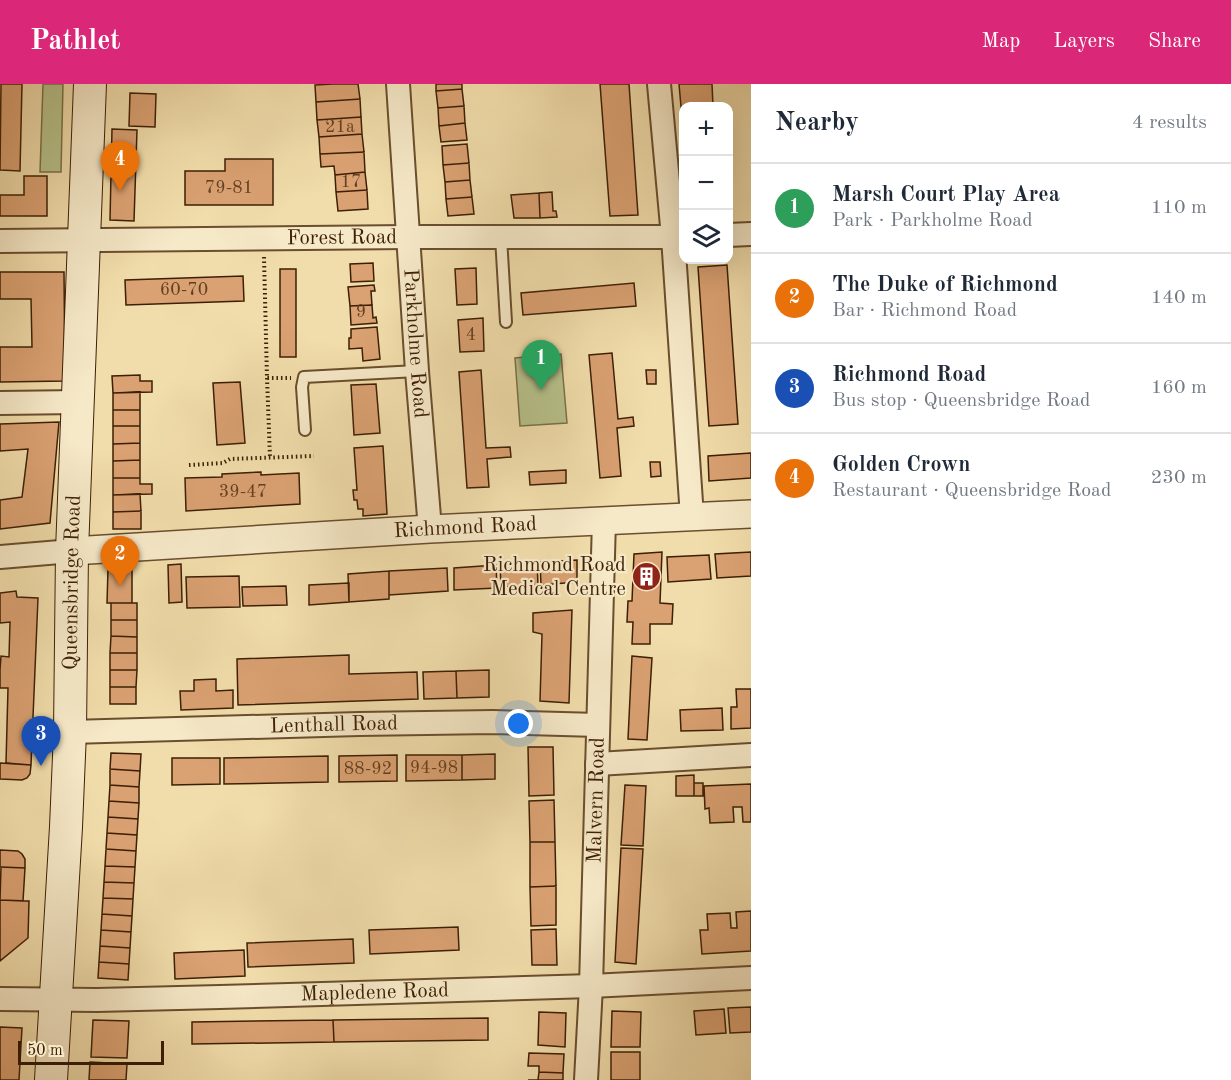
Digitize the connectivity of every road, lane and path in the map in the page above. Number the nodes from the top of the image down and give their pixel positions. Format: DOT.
graph roads {
  1 [pos="90,84"];
  2 [pos="398,84"];
  3 [pos="659,84"];
  4 [pos="751,234"];
  5 [pos="733,235"];
  6 [pos="408,237"];
  7 [pos="501,237"];
  8 [pos="678,237"];
  9 [pos="263,238"];
  10 [pos="83,239"];
  11 [pos="0,241"];
  12 [pos="506,322"];
  13 [pos="417,371"];
  14 [pos="304,377"];
  15 [pos="267,378"];
  16 [pos="79,402"];
  17 [pos="0,403"];
  18 [pos="305,430"];
  19 [pos="314,456"];
  20 [pos="270,457"];
  21 [pos="189,465"];
  22 [pos="751,514"];
  23 [pos="692,517"];
  24 [pos="604,520"];
  25 [pos="430,529"];
  26 [pos="72,551"];
  27 [pos="0,557"];
  28 [pos="598,725"];
  29 [pos="70,732"];
  30 [pos="751,755"];
  31 [pos="597,764"];
  32 [pos="751,978"];
  33 [pos="591,986"];
  34 [pos="0,999"];
  35 [pos="57,999"];
  36 [pos="51,1080"];
  37 [pos="586,1080"];
  1 -- 10 [label="main road, Queensbridge Road"];
  2 -- 6 [label="street, Parkholme Road"];
  3 -- 8 [label="street"];
  4 -- 5 [label="street"];
  6 -- 7 [label="street, Forest Road"];
  6 -- 9 [label="street, Forest Road"];
  6 -- 13 [label="street, Parkholme Road"];
  7 -- 8 [label="street, Forest Road"];
  7 -- 12 [label="lane"];
  8 -- 23 [label="street"];
  9 -- 10 [label="street, Forest Road"];
  9 -- 15 [label="path"];
  10 -- 11 [label="street, Forest Road"];
  10 -- 16 [label="main road, Queensbridge Road"];
  13 -- 14 [label="lane"];
  13 -- 25 [label="street, Parkholme Road"];
  14 -- 15 [label="path"];
  14 -- 18 [label="lane"];
  15 -- 20 [label="path"];
  16 -- 17 [label="street"];
  16 -- 26 [label="main road, Queensbridge Road"];
  19 -- 20 [label="path"];
  20 -- 21 [label="path"];
  22 -- 23 [label="street, Richmond Road"];
  23 -- 24 [label="street, Richmond Road"];
  24 -- 25 [label="street, Richmond Road"];
  24 -- 28 [label="street, Malvern Road"];
  25 -- 26 [label="street, Richmond Road"];
  26 -- 27 [label="street, Richmond Road"];
  26 -- 29 [label="main road, Queensbridge Road"];
  28 -- 29 [label="street, Lenthall Road"];
  28 -- 31 [label="street, Malvern Road"];
  29 -- 35 [label="main road, Queensbridge Road"];
  30 -- 31 [label="street"];
  31 -- 33 [label="street, Malvern Road"];
  32 -- 33 [label="street, Mapledene Road"];
  33 -- 35 [label="street, Mapledene Road"];
  33 -- 37 [label="street, Malvern Road"];
  34 -- 35 [label="street, Mapledene Road"];
  35 -- 36 [label="main road, Queensbridge Road"];
}
